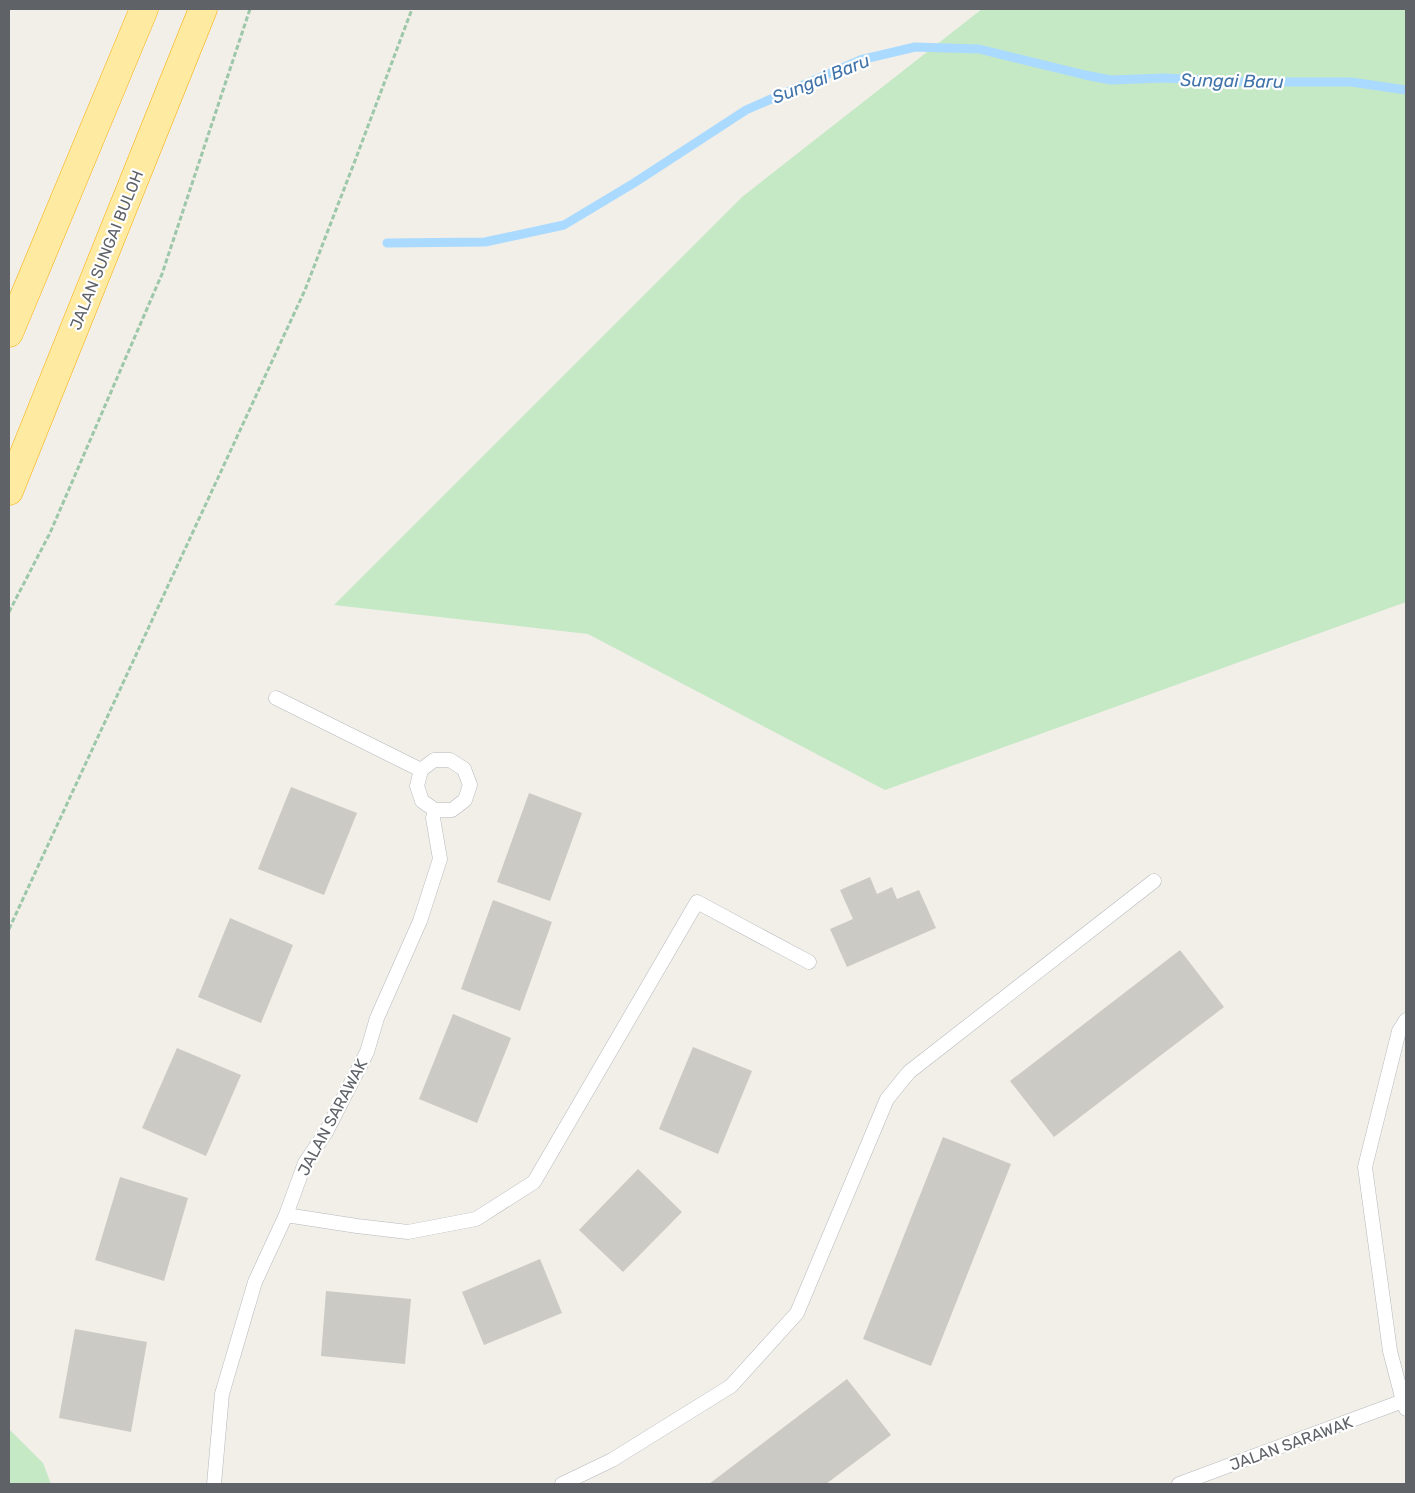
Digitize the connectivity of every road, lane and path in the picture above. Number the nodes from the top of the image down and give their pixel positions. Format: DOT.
graph roads {
  1 [pos="144,9"];
  2 [pos="203,9"];
  3 [pos="250,9"];
  4 [pos="412,9"];
  5 [pos="9,333"];
  6 [pos="9,491"];
  7 [pos="9,612"];
  8 [pos="276,698"];
  9 [pos="421,770"];
  10 [pos="436,810"];
  11 [pos="1154,881"];
  12 [pos="9,929"];
  13 [pos="809,962"];
  14 [pos="1406,1020"];
  15 [pos="286,1215"];
  16 [pos="1404,1405"];
  17 [pos="214,1484"];
  18 [pos="562,1484"];
  19 [pos="1179,1484"];
  1 -- 5 [label="highway"];
  2 -- 6 [label="highway, JALAN SUNGAI BULOH"];
  3 -- 7 [label="path"];
  4 -- 12 [label="path"];
  8 -- 9 [label="lane"];
  9 -- 10 [label="lane"];
  9 -- 10 [label="lane"];
  10 -- 15 [label="lane, JALAN SARAWAK"];
  11 -- 18 [label="lane"];
  13 -- 15 [label="lane"];
  14 -- 16 [label="lane"];
  15 -- 17 [label="lane, JALAN SARAWAK"];
  16 -- 19 [label="lane, JALAN SARAWAK"];
}
